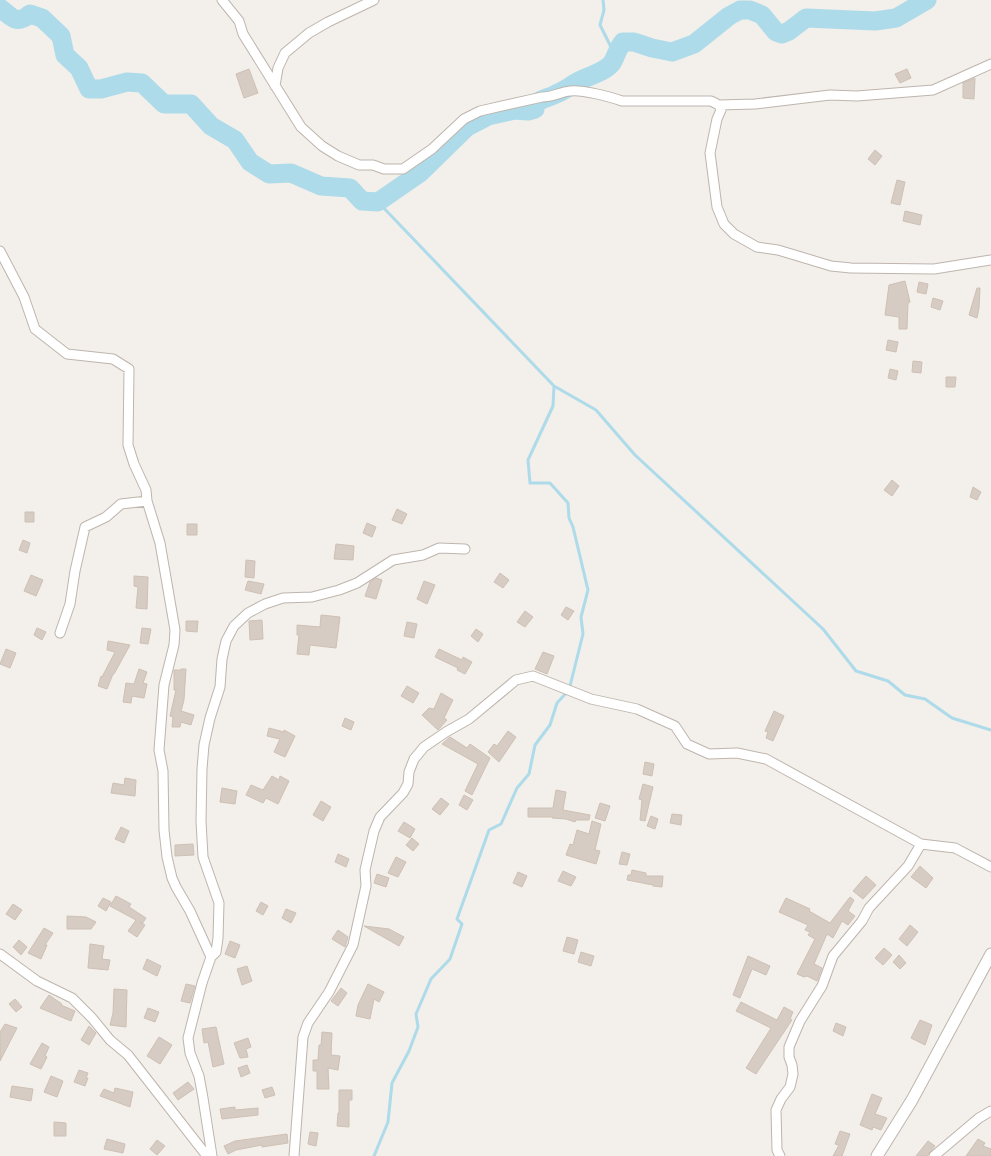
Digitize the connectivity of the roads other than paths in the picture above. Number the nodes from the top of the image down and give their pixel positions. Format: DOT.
graph roads {
  1 [pos="222,0"];
  2 [pos="374,0"];
  3 [pos="991,64"];
  4 [pos="275,86"];
  5 [pos="719,105"];
  6 [pos="0,251"];
  7 [pos="991,260"];
  8 [pos="148,501"];
  9 [pos="465,549"];
  10 [pos="60,633"];
  11 [pos="921,844"];
  12 [pos="991,867"];
  13 [pos="0,954"];
  14 [pos="991,954"];
  15 [pos="211,957"];
  16 [pos="991,1111"];
  17 [pos="207,1156"];
  18 [pos="212,1156"];
  19 [pos="294,1156"];
  20 [pos="780,1156"];
  21 [pos="877,1156"];
  22 [pos="934,1156"];
  1 -- 4 [label="street"];
  2 -- 4 [label="street"];
  3 -- 5 [label="street"];
  4 -- 5 [label="street"];
  5 -- 7 [label="street"];
  6 -- 8 [label="street"];
  8 -- 10 [label="street"];
  8 -- 15 [label="street"];
  9 -- 15 [label="street"];
  11 -- 12 [label="street"];
  11 -- 19 [label="street"];
  11 -- 20 [label="street"];
  13 -- 17 [label="street"];
  14 -- 21 [label="street"];
  15 -- 18 [label="street"];
  16 -- 22 [label="street"];
}
